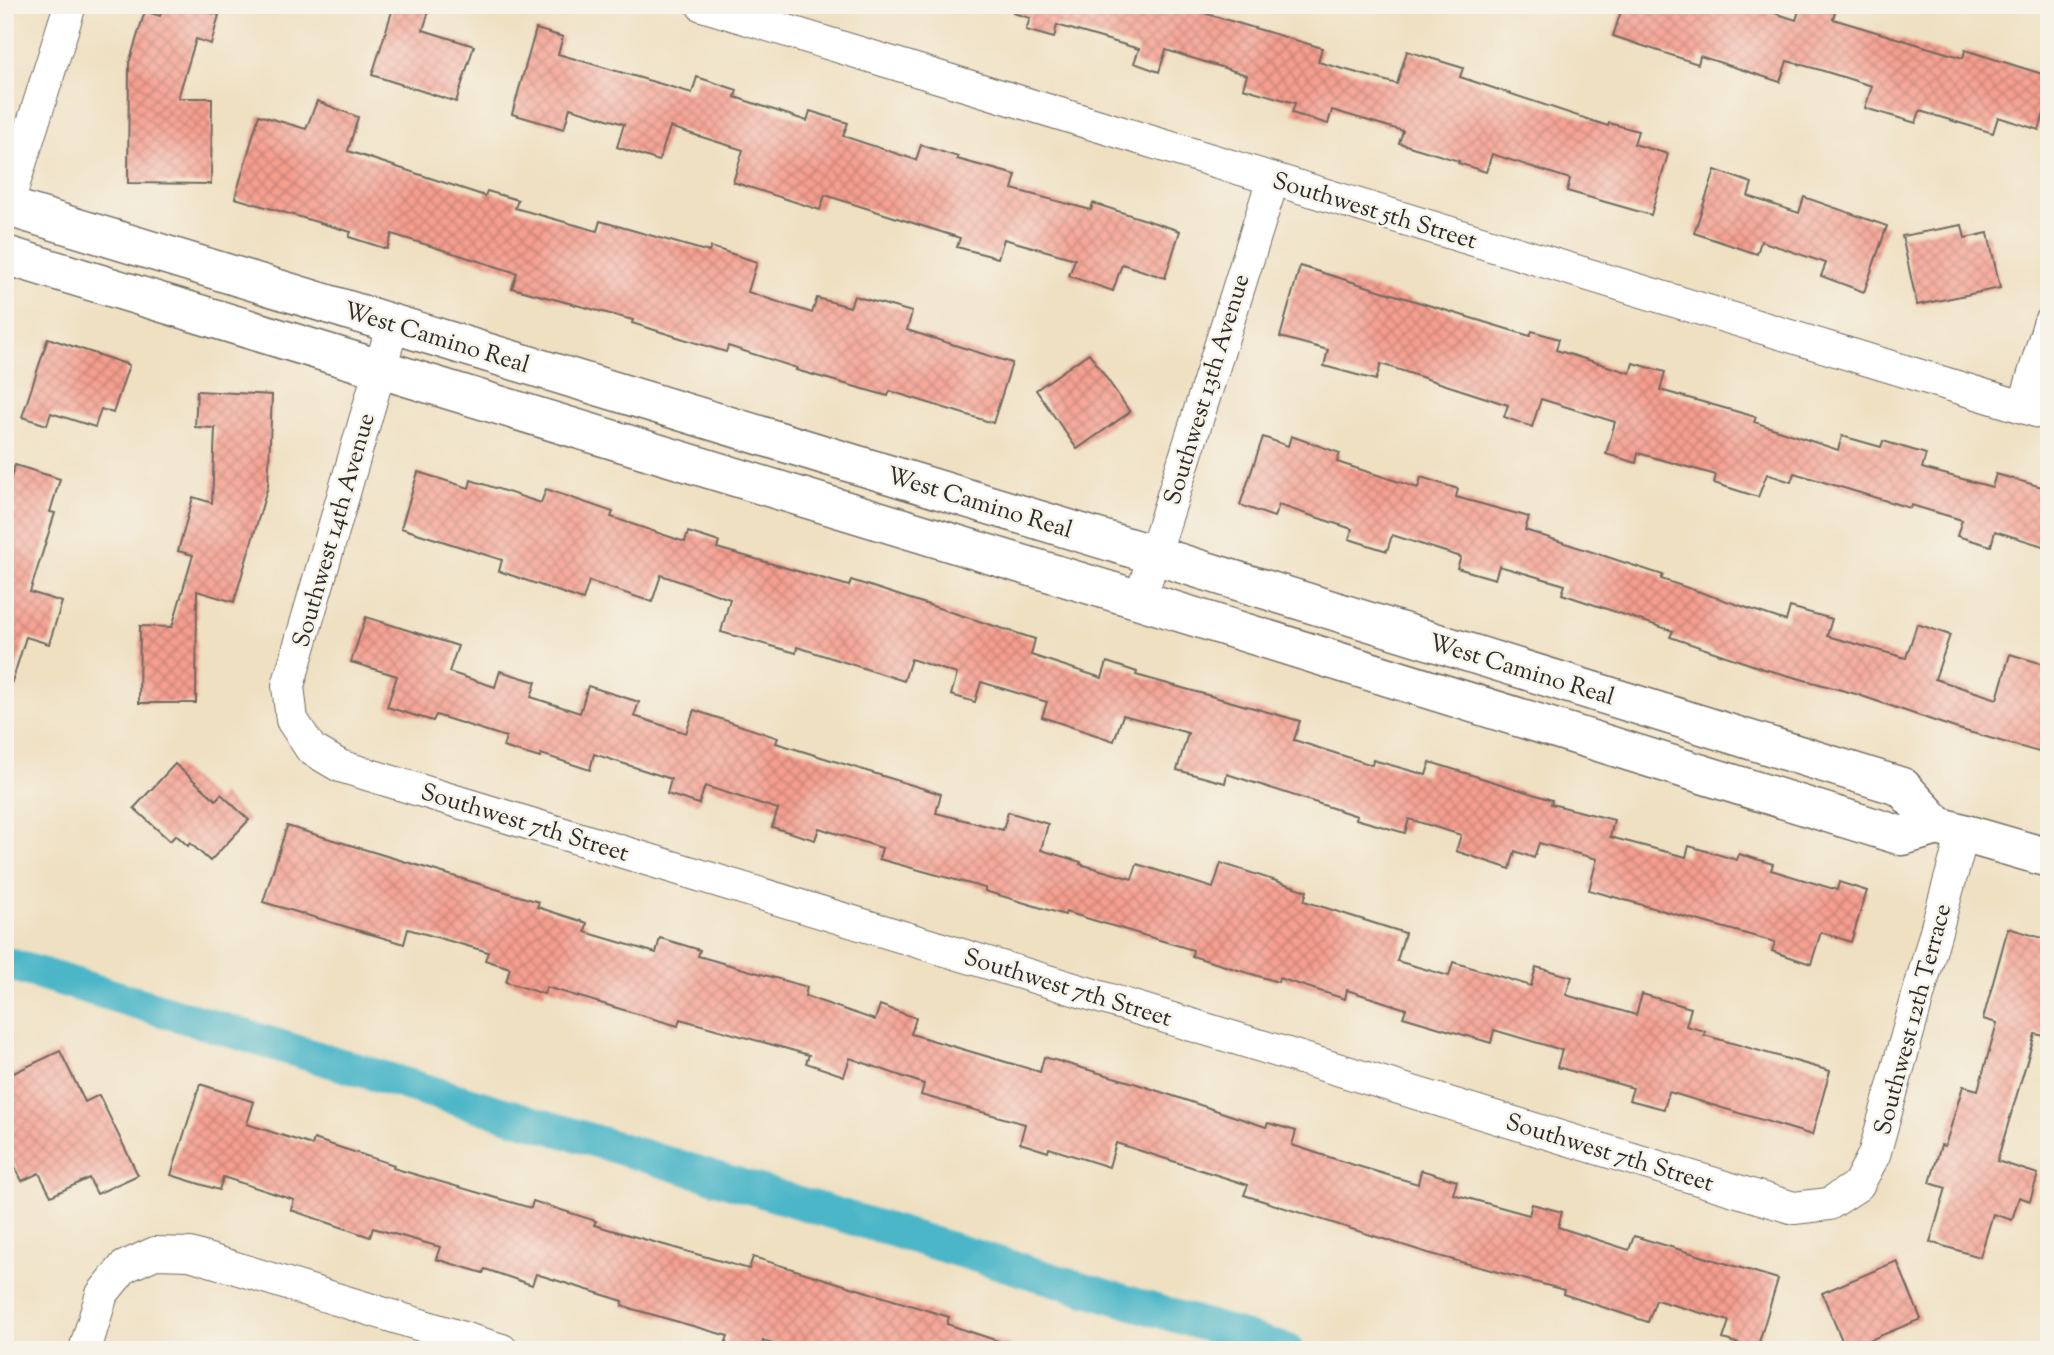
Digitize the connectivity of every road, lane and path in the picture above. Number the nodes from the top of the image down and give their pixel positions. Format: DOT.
graph roads {
  1 [pos="70,5"];
  2 [pos="702,5"];
  3 [pos="1273,179"];
  4 [pos="6,208"];
  5 [pos="5,255"];
  6 [pos="393,324"];
  7 [pos="2049,324"];
  8 [pos="380,369"];
  9 [pos="2036,411"];
  10 [pos="1154,555"];
  11 [pos="1140,600"];
  12 [pos="302,735"];
  13 [pos="1951,830"];
  14 [pos="2049,858"];
  15 [pos="1843,1194"];
  16 [pos="85,1350"];
  17 [pos="502,1350"];
  1 -- 4 [label="street"];
  2 -- 3 [label="street, Southwest 5th Street"];
  3 -- 9 [label="street, Southwest 5th Street"];
  3 -- 10 [label="street, Southwest 13th Avenue"];
  4 -- 6 [label="street, West Camino Real"];
  5 -- 8 [label="street, West Camino Real"];
  6 -- 8 [label="street, Southwest 14th Avenue"];
  6 -- 10 [label="street, West Camino Real"];
  7 -- 9 [label="street"];
  8 -- 11 [label="street, West Camino Real"];
  8 -- 12 [label="street, Southwest 14th Avenue"];
  10 -- 11 [label="street, Southwest 13th Avenue"];
  10 -- 13 [label="street, West Camino Real"];
  11 -- 13 [label="street, West Camino Real"];
  12 -- 15 [label="street, Southwest 7th Street"];
  13 -- 14 [label="street"];
  13 -- 15 [label="street, Southwest 12th Terrace"];
  16 -- 17 [label="street"];
}
